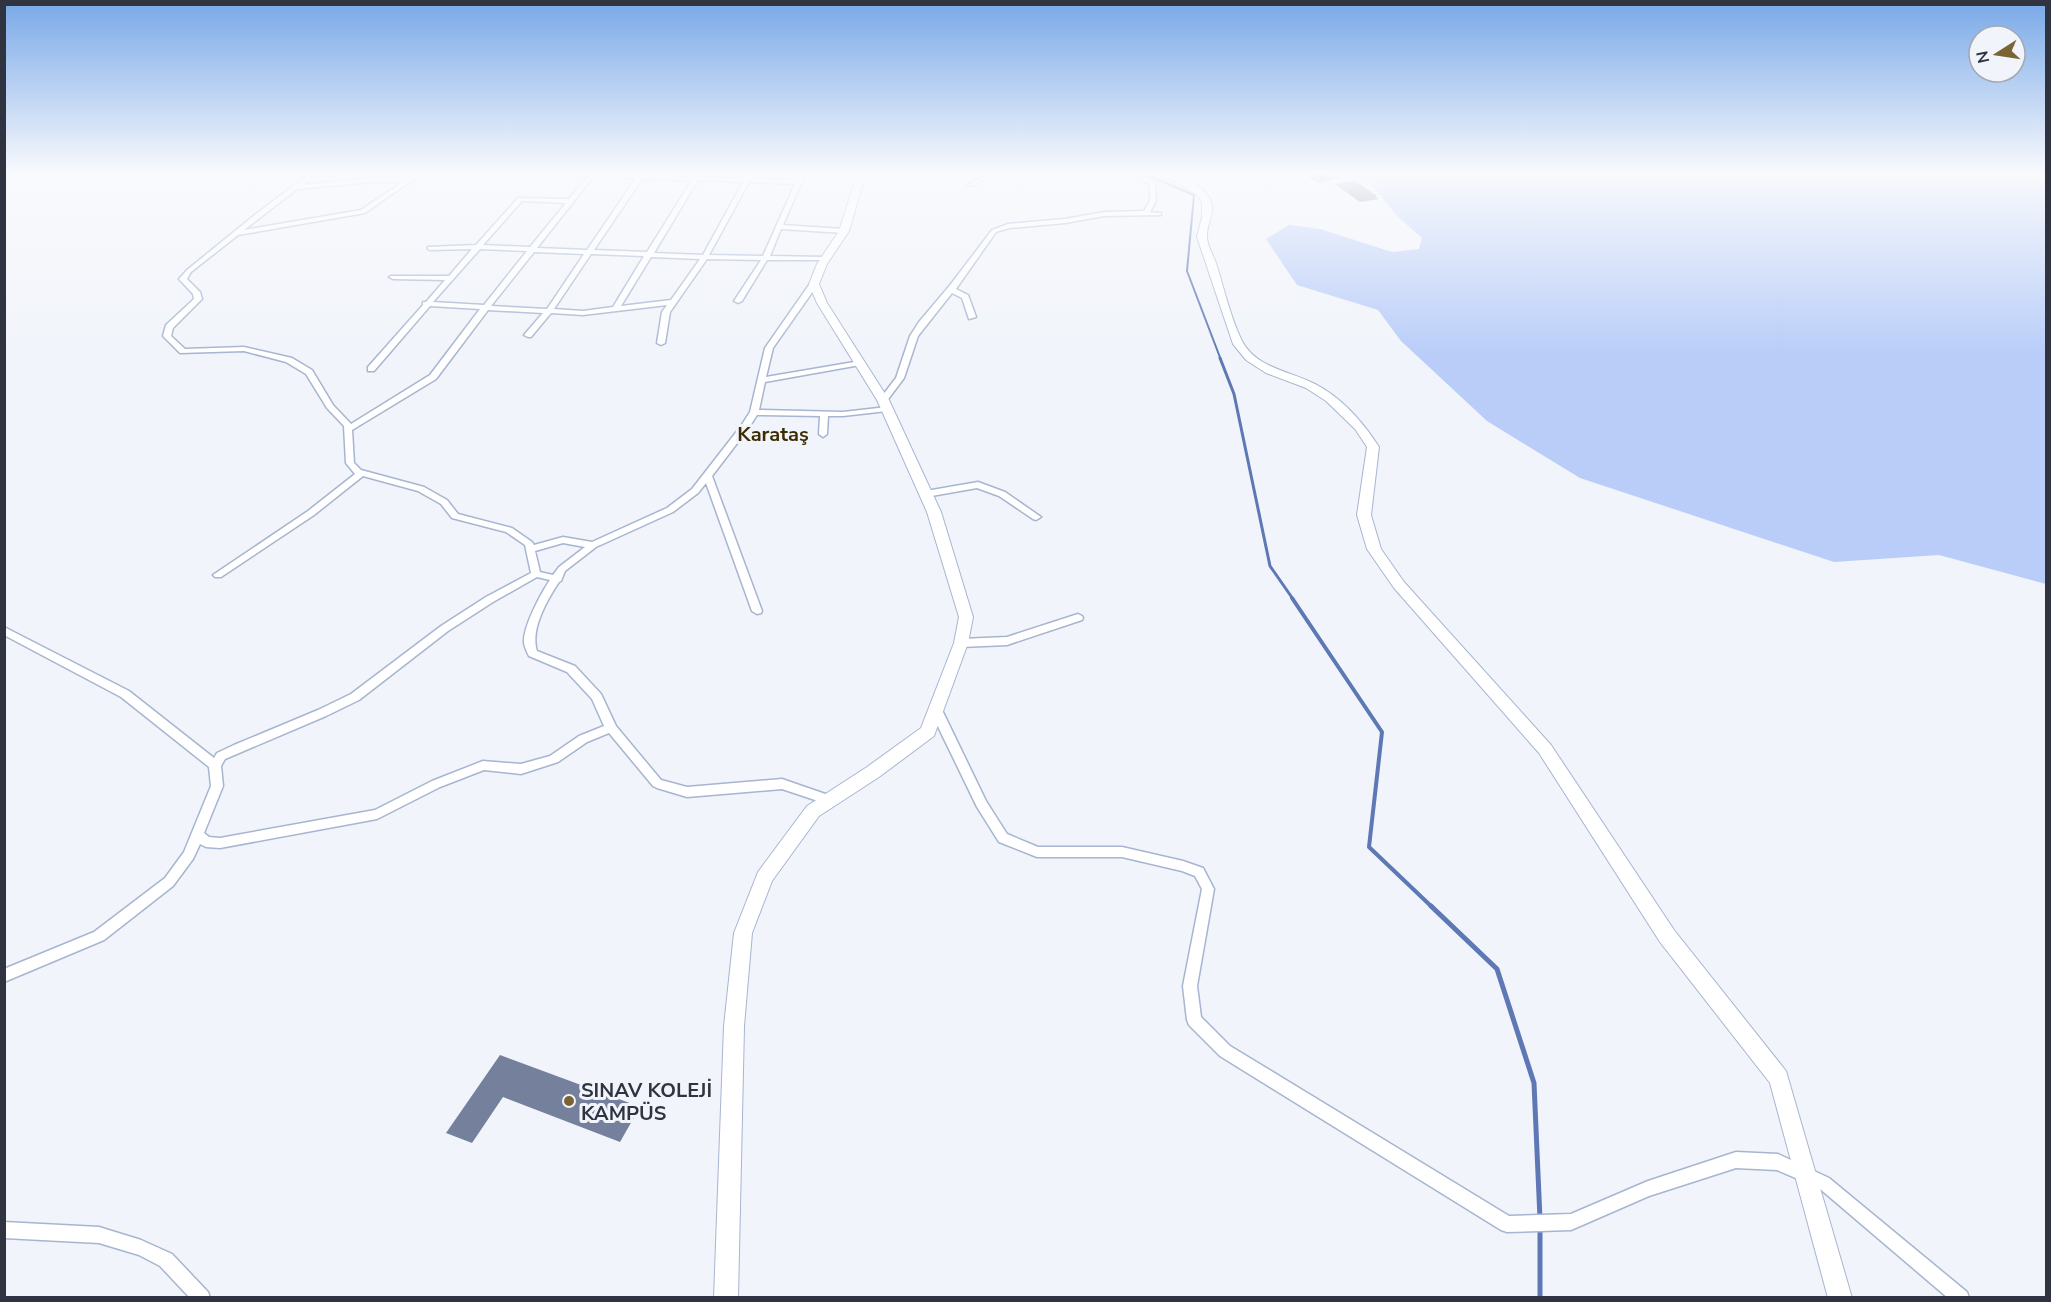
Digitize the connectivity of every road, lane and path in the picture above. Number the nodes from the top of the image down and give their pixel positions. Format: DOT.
graph roads {
  1 [pos="235,233"];
  2 [pos="489,233"];
  3 [pos="545,233"];
  4 [pos="602,233"];
  5 [pos="663,233"];
  6 [pos="718,233"];
  7 [pos="776,233"];
  8 [pos="843,233"];
  9 [pos="993,233"];
  10 [pos="1203,233"];
  11 [pos="476,247"];
  12 [pos="430,248"];
  13 [pos="532,249"];
  14 [pos="590,251"];
  15 [pos="650,254"];
  16 [pos="705,257"];
  17 [pos="766,257"];
  18 [pos="825,259"];
  19 [pos="393,277"];
  20 [pos="449,278"];
  21 [pos="814,284"];
  22 [pos="951,289"];
  23 [pos="738,301"];
  24 [pos="674,302"];
  25 [pos="426,304"];
  26 [pos="486,307"];
  27 [pos="616,308"];
  28 [pos="550,309"];
  29 [pos="972,316"];
  30 [pos="528,335"];
  31 [pos="661,343"];
  32 [pos="860,363"];
  33 [pos="371,369"];
  34 [pos="761,380"];
  35 [pos="885,404"];
  36 [pos="754,412"];
  37 [pos="824,414"];
  38 [pos="348,429"];
  39 [pos="824,434"];
  40 [pos="361,473"];
  41 [pos="706,475"];
  42 [pos="926,494"];
  43 [pos="1036,517"];
  44 [pos="593,545"];
  45 [pos="531,549"];
  46 [pos="536,574"];
  47 [pos="218,575"];
  48 [pos="558,579"];
  49 [pos="757,610"];
  50 [pos="1078,618"];
  51 [pos="4,630"];
  52 [pos="961,643"];
  53 [pos="936,710"];
  54 [pos="611,728"];
  55 [pos="215,765"];
  56 [pos="830,800"];
  57 [pos="197,835"];
  58 [pos="4,976"];
  59 [pos="1806,1175"];
  60 [pos="4,1230"];
  61 [pos="202,1298"];
  62 [pos="726,1298"];
  63 [pos="1840,1298"];
  64 [pos="1961,1298"];
  1 -- 38 [label="street"];
  2 -- 11 [label="street"];
  3 -- 13 [label="street"];
  4 -- 14 [label="street"];
  5 -- 15 [label="street"];
  6 -- 16 [label="street"];
  7 -- 17 [label="street"];
  8 -- 18 [label="street"];
  9 -- 22 [label="street"];
  10 -- 59 [label="street"];
  11 -- 12 [label="street"];
  11 -- 13 [label="street"];
  11 -- 20 [label="street"];
  13 -- 14 [label="street"];
  13 -- 26 [label="street"];
  14 -- 15 [label="street"];
  14 -- 28 [label="street"];
  15 -- 16 [label="street"];
  15 -- 27 [label="street"];
  16 -- 17 [label="street"];
  16 -- 24 [label="street"];
  17 -- 18 [label="street"];
  17 -- 23 [label="street"];
  18 -- 21 [label="street"];
  19 -- 20 [label="street"];
  20 -- 25 [label="street"];
  21 -- 32 [label="street"];
  21 -- 34 [label="street"];
  22 -- 29 [label="street"];
  22 -- 35 [label="street"];
  24 -- 27 [label="street"];
  24 -- 31 [label="street"];
  25 -- 26 [label="street"];
  25 -- 33 [label="street"];
  26 -- 28 [label="street"];
  26 -- 38 [label="street"];
  27 -- 28 [label="street"];
  28 -- 30 [label="street"];
  32 -- 34 [label="street"];
  32 -- 35 [label="street"];
  34 -- 36 [label="street"];
  35 -- 37 [label="street"];
  35 -- 42 [label="street"];
  36 -- 37 [label="street"];
  36 -- 41 [label="street"];
  37 -- 39 [label="street"];
  38 -- 40 [label="street"];
  40 -- 45 [label="street"];
  40 -- 47 [label="street"];
  41 -- 44 [label="street"];
  41 -- 49 [label="street"];
  42 -- 43 [label="street"];
  42 -- 52 [label="street"];
  44 -- 45 [label="street"];
  44 -- 48 [label="street"];
  45 -- 46 [label="street"];
  46 -- 48 [label="street"];
  46 -- 55 [label="street"];
  48 -- 54 [label="street"];
  50 -- 52 [label="street"];
  51 -- 55 [label="street"];
  52 -- 53 [label="street"];
  53 -- 56 [label="street"];
  53 -- 59 [label="street"];
  54 -- 56 [label="street"];
  54 -- 57 [label="street"];
  55 -- 57 [label="street"];
  56 -- 62 [label="street"];
  57 -- 58 [label="street"];
  59 -- 63 [label="street"];
  59 -- 64 [label="street"];
  60 -- 61 [label="street"];
}
